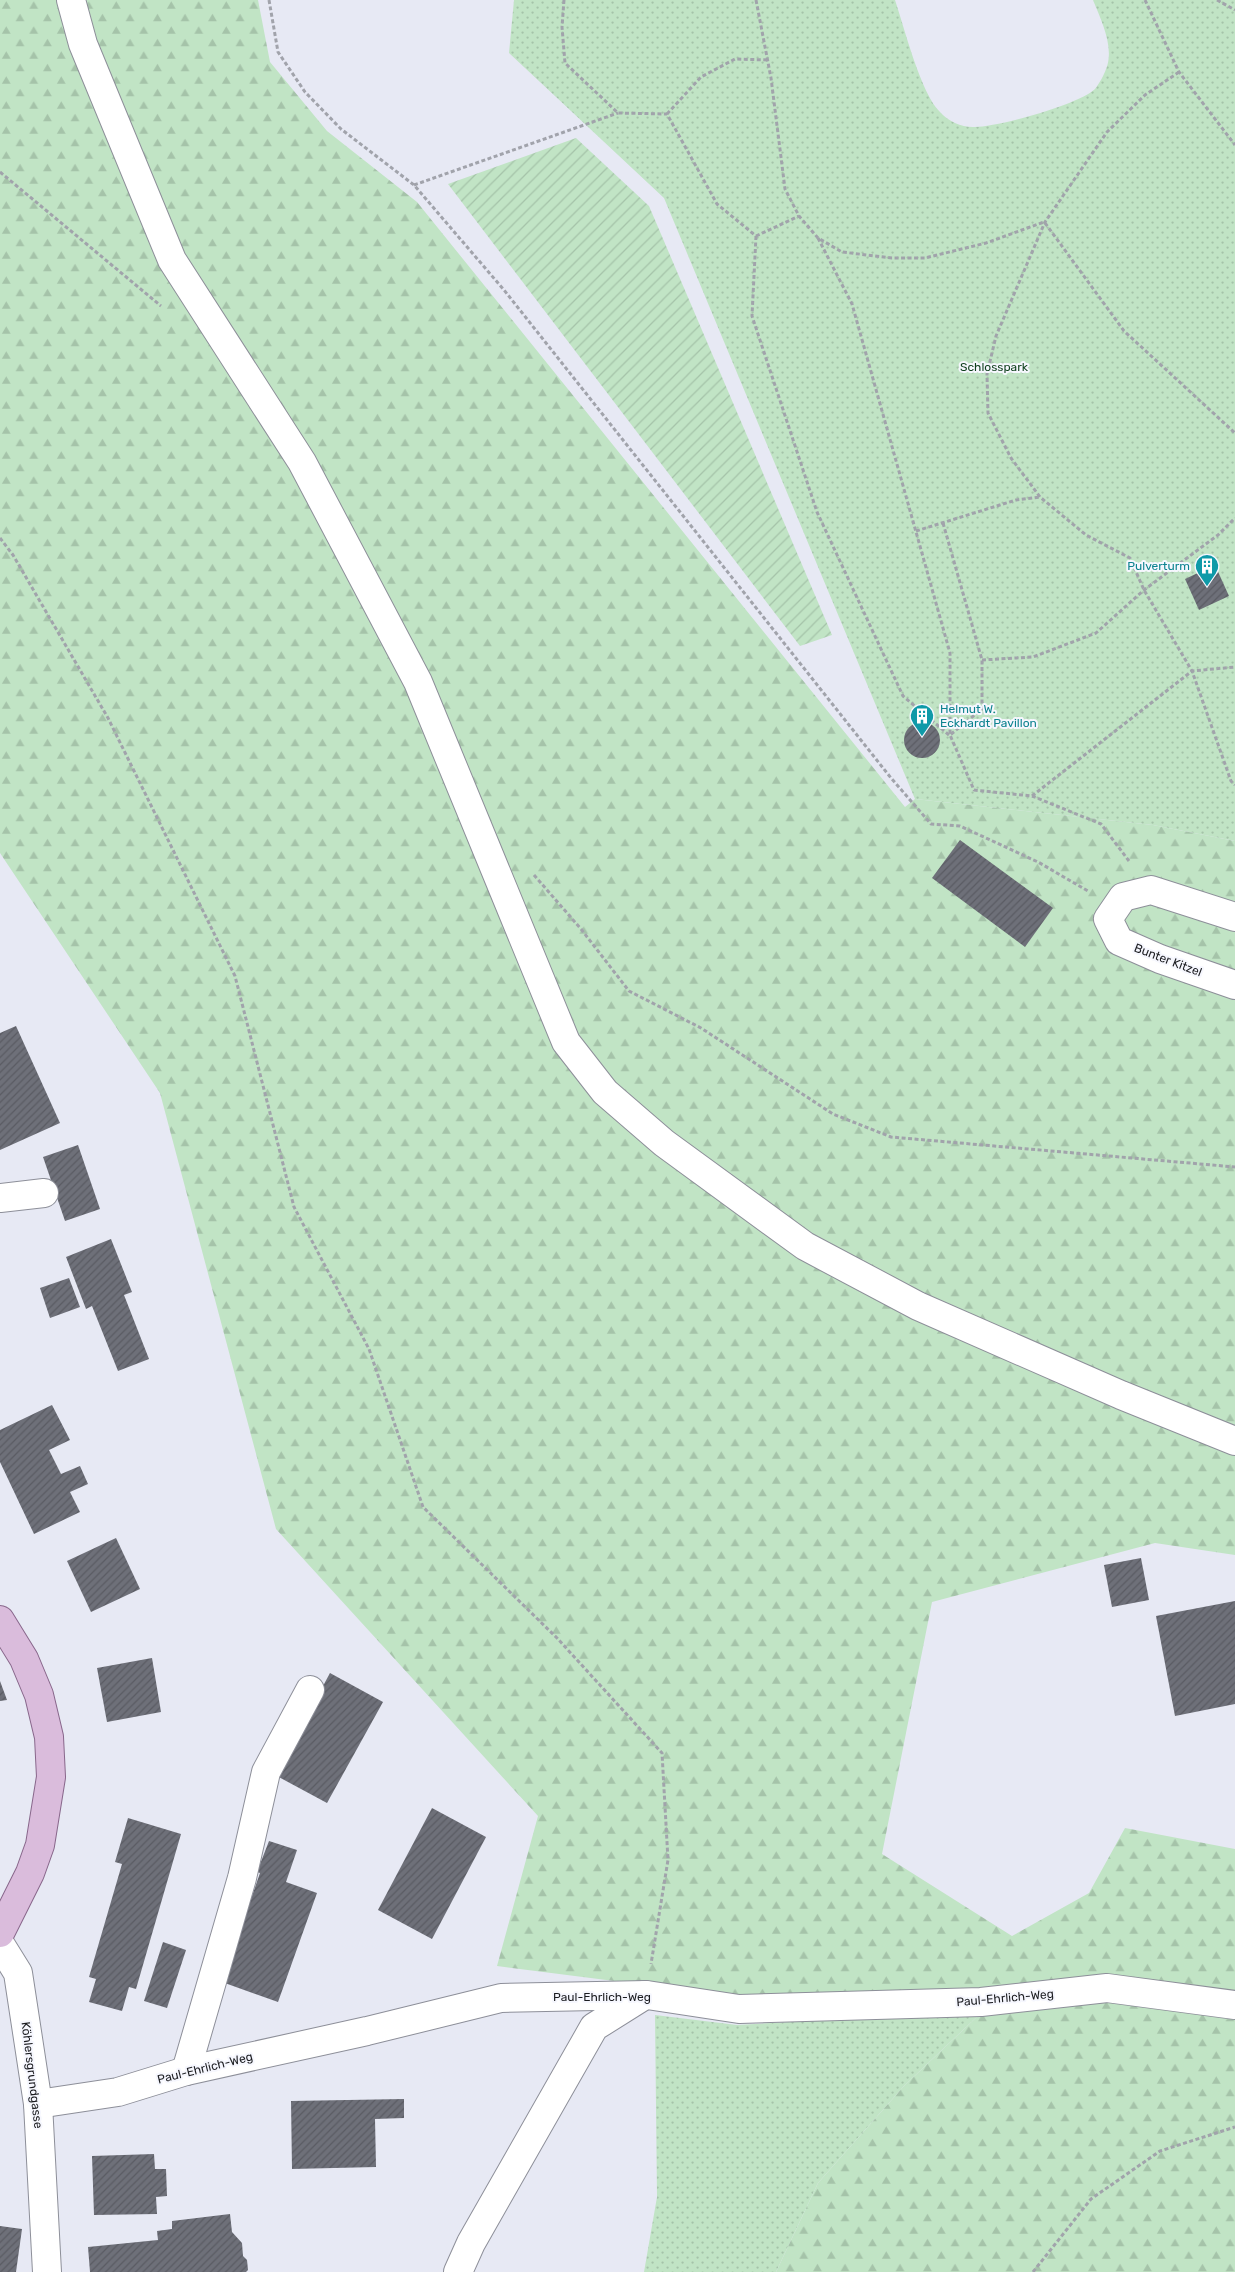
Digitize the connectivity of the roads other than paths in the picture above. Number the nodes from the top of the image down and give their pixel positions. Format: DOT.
graph roads {
  1 [pos="71,0"];
  2 [pos="1235,916"];
  3 [pos="1235,985"];
  4 [pos="44,1193"];
  5 [pos="0,1198"];
  6 [pos="1235,1441"];
  7 [pos="0,1620"];
  8 [pos="310,1690"];
  9 [pos="0,1933"];
  10 [pos="0,1944"];
  11 [pos="646,1995"];
  12 [pos="1235,2005"];
  13 [pos="186,2071"];
  14 [pos="38,2104"];
  15 [pos="47,2272"];
  16 [pos="458,2272"];
  1 -- 6 [label="street"];
  2 -- 3 [label="street, Bunter Kitzel"];
  4 -- 5 [label="street"];
  7 -- 9 [label="main road"];
  8 -- 13 [label="street"];
  10 -- 14 [label="street, Köhlersgrundgasse"];
  11 -- 12 [label="street, Paul-Ehrlich-Weg"];
  11 -- 13 [label="street, Paul-Ehrlich-Weg"];
  11 -- 16 [label="street"];
  13 -- 14 [label="street, Paul-Ehrlich-Weg"];
  14 -- 15 [label="street, Köhlersgrundgasse"];
}
